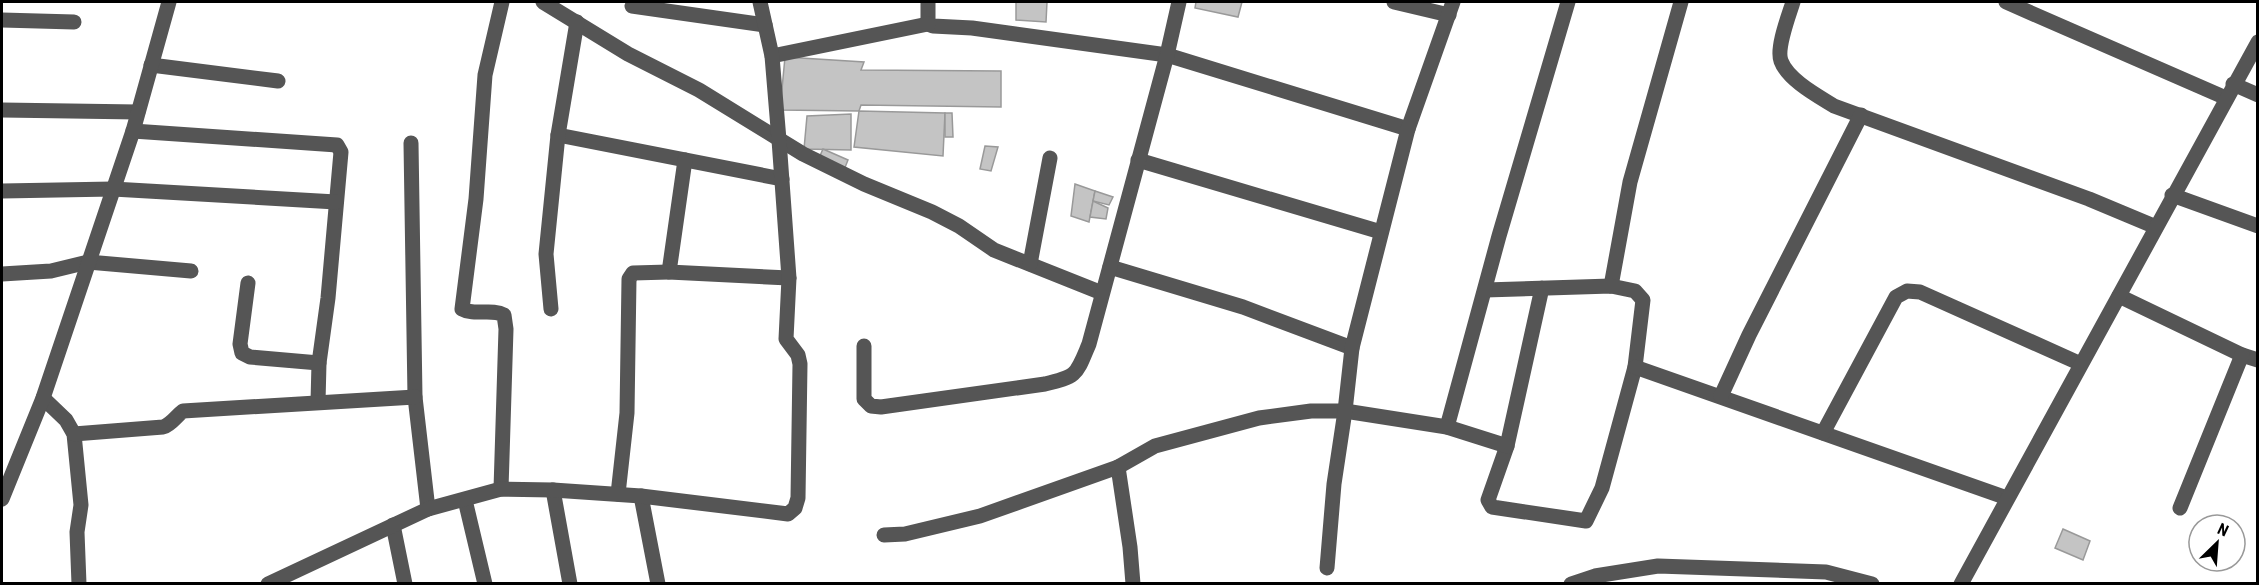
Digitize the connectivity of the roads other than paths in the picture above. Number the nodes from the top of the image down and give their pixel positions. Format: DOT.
graph roads {
  1 [pos="169,2"];
  2 [pos="502,2"];
  3 [pos="543,2"];
  4 [pos="760,2"];
  5 [pos="927,2"];
  6 [pos="1179,2"];
  7 [pos="1394,2"];
  8 [pos="1568,2"];
  9 [pos="1681,2"];
  10 [pos="1793,2"];
  11 [pos="2006,2"];
  12 [pos="632,6"];
  13 [pos="1451,8"];
  14 [pos="2,20"];
  15 [pos="74,22"];
  16 [pos="576,22"];
  17 [pos="928,24"];
  18 [pos="765,25"];
  19 [pos="2258,42"];
  20 [pos="1167,55"];
  21 [pos="772,56"];
  22 [pos="151,65"];
  23 [pos="278,81"];
  24 [pos="2229,91"];
  25 [pos="2258,95"];
  26 [pos="2,110"];
  27 [pos="138,112"];
  28 [pos="1861,115"];
  29 [pos="1408,129"];
  30 [pos="133,131"];
  31 [pos="558,135"];
  32 [pos="779,140"];
  33 [pos="411,143"];
  34 [pos="1050,158"];
  35 [pos="685,160"];
  36 [pos="1138,160"];
  37 [pos="782,179"];
  38 [pos="113,189"];
  39 [pos="2,191"];
  40 [pos="2172,195"];
  41 [pos="336,202"];
  42 [pos="2258,226"];
  43 [pos="2156,227"];
  44 [pos="1381,232"];
  45 [pos="88,262"];
  46 [pos="1030,264"];
  47 [pos="1110,267"];
  48 [pos="191,272"];
  49 [pos="669,272"];
  50 [pos="2,274"];
  51 [pos="789,278"];
  52 [pos="248,283"];
  53 [pos="1611,286"];
  54 [pos="1542,288"];
  55 [pos="1485,290"];
  56 [pos="1102,293"];
  57 [pos="2119,296"];
  58 [pos="551,309"];
  59 [pos="864,346"];
  60 [pos="1352,348"];
  61 [pos="2242,355"];
  62 [pos="2258,360"];
  63 [pos="319,363"];
  64 [pos="2081,364"];
  65 [pos="1635,367"];
  66 [pos="1721,396"];
  67 [pos="415,397"];
  68 [pos="43,398"];
  69 [pos="318,402"];
  70 [pos="1346,411"];
  71 [pos="1447,427"];
  72 [pos="1823,433"];
  73 [pos="74,434"];
  74 [pos="1507,446"];
  75 [pos="1118,466"];
  76 [pos="501,489"];
  77 [pos="553,490"];
  78 [pos="618,494"];
  79 [pos="641,496"];
  80 [pos="2007,498"];
  81 [pos="2,499"];
  82 [pos="465,500"];
  83 [pos="2180,508"];
  84 [pos="428,509"];
  85 [pos="393,525"];
  86 [pos="884,535"];
  87 [pos="1327,568"];
  88 [pos="297,577"];
  89 [pos="79,584"];
  90 [pos="268,584"];
  91 [pos="405,584"];
  92 [pos="485,584"];
  93 [pos="570,584"];
  94 [pos="658,584"];
  95 [pos="1133,584"];
  96 [pos="1571,584"];
  97 [pos="1872,584"];
  98 [pos="1961,584"];
  1 -- 22 [label="street"];
  2 -- 76 [label="street"];
  3 -- 16 [label="street"];
  4 -- 18 [label="street"];
  5 -- 17 [label="street"];
  6 -- 20 [label="street"];
  7 -- 13 [label="street"];
  8 -- 55 [label="street"];
  9 -- 53 [label="street"];
  10 -- 28 [label="street"];
  11 -- 24 [label="street"];
  12 -- 18 [label="street"];
  13 -- 29 [label="street"];
  14 -- 15 [label="street"];
  16 -- 31 [label="street"];
  16 -- 32 [label="street"];
  17 -- 20 [label="street"];
  17 -- 21 [label="street"];
  18 -- 21 [label="street"];
  19 -- 24 [label="street"];
  20 -- 29 [label="street"];
  20 -- 36 [label="street"];
  21 -- 32 [label="street"];
  22 -- 23 [label="street"];
  22 -- 27 [label="street"];
  24 -- 25 [label="street"];
  24 -- 40 [label="street"];
  26 -- 27 [label="street"];
  27 -- 30 [label="street"];
  28 -- 43 [label="street"];
  28 -- 66 [label="street"];
  29 -- 44 [label="street"];
  30 -- 38 [label="street"];
  30 -- 41 [label="street"];
  31 -- 35 [label="street"];
  31 -- 58 [label="street"];
  32 -- 37 [label="street"];
  32 -- 46 [label="street"];
  33 -- 67 [label="street"];
  34 -- 46 [label="street"];
  35 -- 37 [label="street"];
  35 -- 49 [label="street"];
  36 -- 44 [label="street"];
  36 -- 47 [label="street"];
  37 -- 51 [label="street"];
  38 -- 39 [label="street"];
  38 -- 41 [label="street"];
  38 -- 45 [label="street"];
  40 -- 42 [label="street"];
  40 -- 43 [label="street"];
  41 -- 63 [label="street"];
  43 -- 57 [label="street"];
  44 -- 60 [label="street"];
  45 -- 48 [label="street"];
  45 -- 50 [label="street"];
  45 -- 68 [label="street"];
  46 -- 56 [label="street"];
  47 -- 56 [label="street"];
  47 -- 60 [label="street"];
  49 -- 51 [label="street"];
  49 -- 78 [label="street"];
  51 -- 79 [label="street"];
  52 -- 63 [label="street"];
  53 -- 54 [label="street"];
  53 -- 65 [label="street"];
  54 -- 55 [label="street"];
  54 -- 74 [label="street"];
  55 -- 71 [label="street"];
  56 -- 59 [label="street"];
  57 -- 61 [label="street"];
  57 -- 64 [label="street"];
  60 -- 70 [label="street"];
  61 -- 62 [label="street"];
  61 -- 83 [label="street"];
  63 -- 69 [label="street"];
  64 -- 72 [label="street"];
  64 -- 80 [label="street"];
  65 -- 66 [label="street"];
  65 -- 74 [label="street"];
  66 -- 72 [label="street"];
  67 -- 69 [label="street"];
  67 -- 84 [label="street"];
  68 -- 73 [label="street"];
  68 -- 81 [label="street"];
  69 -- 73 [label="street"];
  70 -- 71 [label="street"];
  70 -- 75 [label="street"];
  70 -- 87 [label="street"];
  71 -- 74 [label="street"];
  72 -- 80 [label="street"];
  73 -- 89 [label="street"];
  75 -- 86 [label="street"];
  75 -- 95 [label="street"];
  76 -- 77 [label="street"];
  76 -- 82 [label="street"];
  77 -- 78 [label="street"];
  77 -- 93 [label="street"];
  78 -- 79 [label="street"];
  79 -- 94 [label="street"];
  80 -- 98 [label="street"];
  82 -- 84 [label="street"];
  82 -- 92 [label="street"];
  84 -- 85 [label="street"];
  85 -- 88 [label="street"];
  85 -- 91 [label="street"];
  88 -- 90 [label="street"];
  96 -- 97 [label="street"];
}
